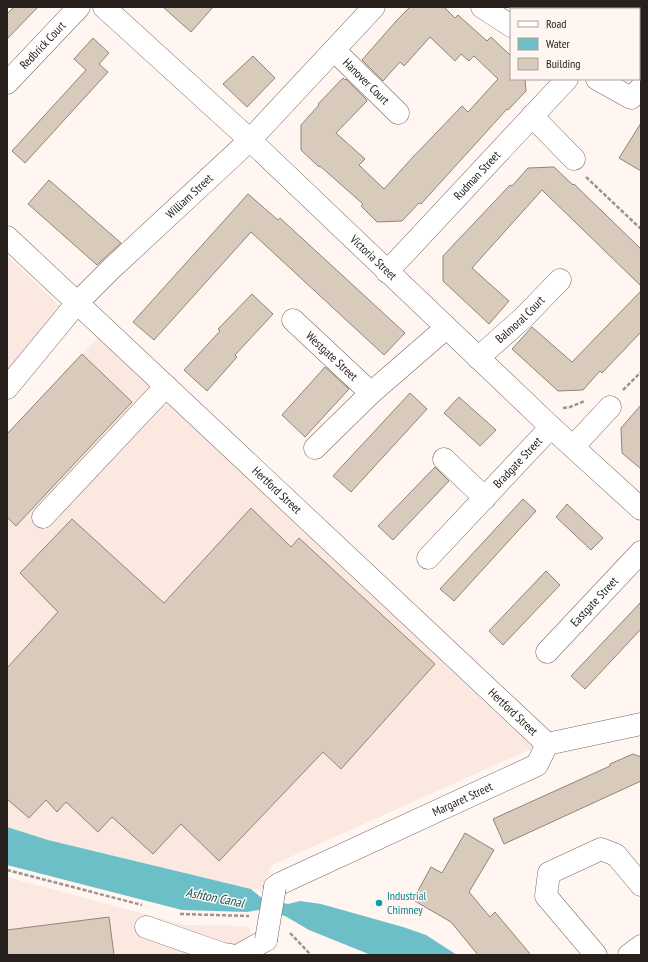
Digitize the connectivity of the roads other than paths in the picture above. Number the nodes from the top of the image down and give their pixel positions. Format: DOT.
graph roads {
  1 [pos="79,7"];
  2 [pos="104,7"];
  3 [pos="374,7"];
  4 [pos="482,7"];
  5 [pos="510,25"];
  6 [pos="334,50"];
  7 [pos="565,80"];
  8 [pos="599,80"];
  9 [pos="7,83"];
  10 [pos="641,88"];
  11 [pos="398,113"];
  12 [pos="532,116"];
  13 [pos="250,140"];
  14 [pos="574,159"];
  15 [pos="7,237"];
  16 [pos="387,272"];
  17 [pos="560,280"];
  18 [pos="77,303"];
  19 [pos="293,320"];
  20 [pos="446,328"];
  21 [pos="478,358"];
  22 [pos="166,386"];
  23 [pos="7,388"];
  24 [pos="371,393"];
  25 [pos="610,407"];
  26 [pos="551,427"];
  27 [pos="572,447"];
  28 [pos="315,448"];
  29 [pos="444,459"];
  30 [pos="484,498"];
  31 [pos="641,509"];
  32 [pos="43,517"];
  33 [pos="641,552"];
  34 [pos="428,558"];
  35 [pos="547,652"];
  36 [pos="641,724"];
  37 [pos="547,744"];
  38 [pos="641,885"];
  39 [pos="146,927"];
  40 [pos="641,946"];
  41 [pos="230,955"];
  42 [pos="239,955"];
  43 [pos="596,955"];
  44 [pos="629,955"];
  1 -- 9 [label="street, Redbrick Court"];
  2 -- 13 [label="street, Victoria Street"];
  3 -- 6 [label="street, William Street"];
  4 -- 5 [label="street"];
  6 -- 11 [label="street, Hanover Court"];
  6 -- 13 [label="street, William Street"];
  7 -- 12 [label="street, Rudman Street"];
  8 -- 10 [label="street"];
  12 -- 14 [label="street"];
  12 -- 16 [label="street, Rudman Street"];
  13 -- 16 [label="street, Victoria Street"];
  13 -- 18 [label="street, William Street"];
  15 -- 18 [label="street, Hertford Street"];
  16 -- 20 [label="street, Victoria Street"];
  17 -- 21 [label="street, Balmoral Court"];
  18 -- 22 [label="street, Hertford Street"];
  18 -- 23 [label="street, William Street"];
  19 -- 24 [label="street, Westgate Street"];
  20 -- 21 [label="street, Victoria Street"];
  20 -- 24 [label="street"];
  21 -- 26 [label="street, Victoria Street"];
  22 -- 32 [label="street"];
  22 -- 37 [label="street, Hertford Street"];
  24 -- 28 [label="street"];
  25 -- 27 [label="street"];
  26 -- 27 [label="street, Victoria Street"];
  26 -- 30 [label="street, Bradgate Street"];
  27 -- 31 [label="street, Victoria Street"];
  29 -- 30 [label="street, Bradgate Street"];
  30 -- 34 [label="street, Bradgate Street"];
  33 -- 35 [label="street, Eastgate Street"];
  36 -- 37 [label="street"];
  37 -- 42 [label="street, Margaret Street, bridge"];
  38 -- 43 [label="street"];
  39 -- 41 [label="street"];
  40 -- 44 [label="street"];
}
